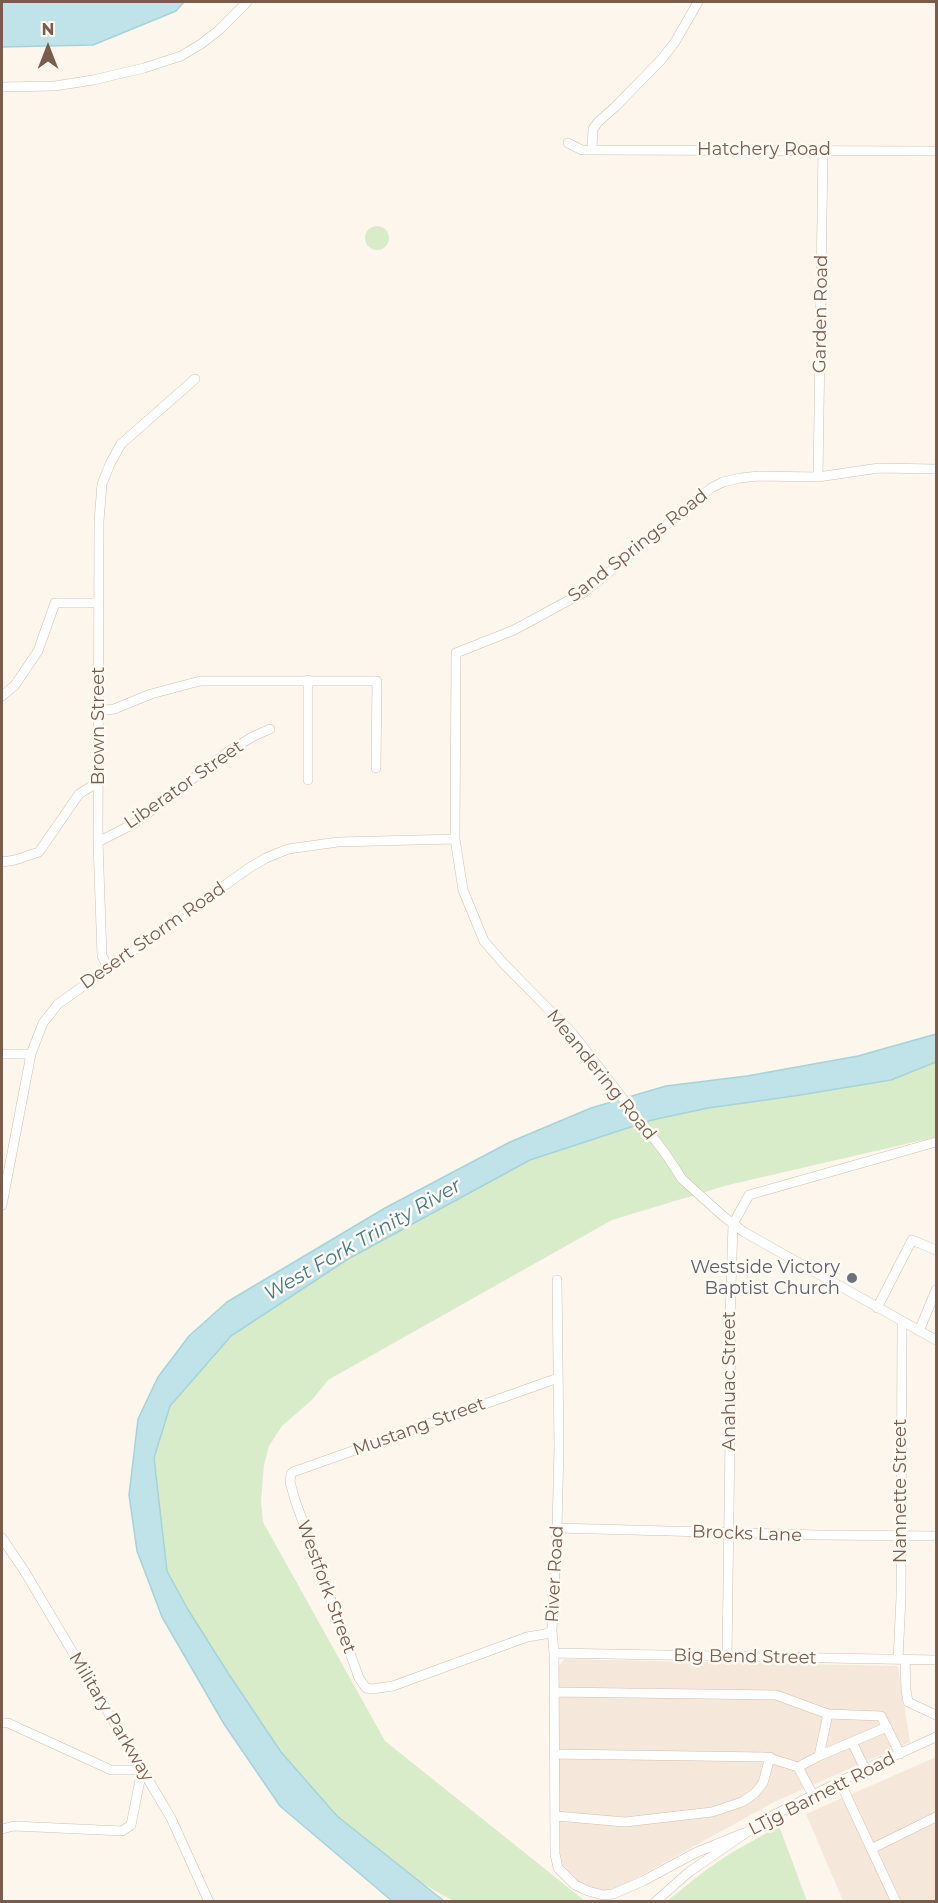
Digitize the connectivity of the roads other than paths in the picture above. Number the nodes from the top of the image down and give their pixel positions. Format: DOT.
graph roads {
  1 [pos="247,2"];
  2 [pos="698,2"];
  3 [pos="2,87"];
  4 [pos="568,143"];
  5 [pos="592,150"];
  6 [pos="823,150"];
  7 [pos="936,151"];
  8 [pos="195,379"];
  9 [pos="936,469"];
  10 [pos="818,477"];
  11 [pos="99,603"];
  12 [pos="456,653"];
  13 [pos="308,680"];
  14 [pos="2,696"];
  15 [pos="99,711"];
  16 [pos="270,729"];
  17 [pos="376,768"];
  18 [pos="308,780"];
  19 [pos="98,782"];
  20 [pos="455,839"];
  21 [pos="98,842"];
  22 [pos="2,862"];
  23 [pos="108,967"];
  24 [pos="2,1054"];
  25 [pos="31,1054"];
  26 [pos="936,1142"];
  27 [pos="2,1205"];
  28 [pos="733,1224"];
  29 [pos="936,1250"];
  30 [pos="557,1280"];
  31 [pos="936,1290"];
  32 [pos="878,1308"];
  33 [pos="902,1322"];
  34 [pos="920,1331"];
  35 [pos="936,1340"];
  36 [pos="558,1378"];
  37 [pos="291,1485"];
  38 [pos="557,1528"];
  39 [pos="729,1533"];
  40 [pos="901,1536"];
  41 [pos="936,1536"];
  42 [pos="2,1538"];
  43 [pos="552,1631"];
  44 [pos="554,1653"];
  45 [pos="727,1657"];
  46 [pos="902,1660"];
  47 [pos="936,1660"];
  48 [pos="554,1692"];
  49 [pos="828,1714"];
  50 [pos="936,1715"];
  51 [pos="2,1723"];
  52 [pos="887,1727"];
  53 [pos="936,1737"];
  54 [pos="852,1742"];
  55 [pos="554,1754"];
  56 [pos="900,1754"];
  57 [pos="819,1756"];
  58 [pos="770,1757"];
  59 [pos="798,1767"];
  60 [pos="865,1769"];
  61 [pos="142,1770"];
  62 [pos="840,1782"];
  63 [pos="813,1795"];
  64 [pos="556,1816"];
  65 [pos="936,1817"];
  66 [pos="2,1829"];
  67 [pos="744,1833"];
  68 [pos="871,1849"];
  69 [pos="209,1902"];
  70 [pos="655,1902"];
  71 [pos="896,1902"];
  1 -- 3 [label="street"];
  2 -- 5 [label="street"];
  4 -- 5 [label="street, Hatchery Road"];
  5 -- 6 [label="street, Hatchery Road"];
  6 -- 7 [label="street, Hatchery Road"];
  6 -- 10 [label="street, Garden Road"];
  8 -- 11 [label="street, Brown Street"];
  9 -- 10 [label="street, Sand Springs Road"];
  10 -- 12 [label="street, Sand Springs Road"];
  11 -- 14 [label="street"];
  11 -- 15 [label="street, Brown Street"];
  12 -- 20 [label="street, Meandering Road"];
  13 -- 15 [label="street"];
  13 -- 17 [label="street"];
  13 -- 18 [label="street"];
  15 -- 19 [label="street, Brown Street"];
  16 -- 21 [label="street, Liberator Street"];
  19 -- 21 [label="street, Brown Street"];
  19 -- 22 [label="street"];
  20 -- 23 [label="street, Desert Storm Road"];
  20 -- 28 [label="street, Meandering Road"];
  21 -- 23 [label="street, Brown Street"];
  23 -- 25 [label="street, Desert Storm Road"];
  24 -- 25 [label="street"];
  25 -- 27 [label="street, Desert Storm Road"];
  26 -- 28 [label="street, Anahuac Street"];
  28 -- 32 [label="street, Meandering Road"];
  28 -- 39 [label="street, Anahuac Street"];
  29 -- 32 [label="street"];
  30 -- 36 [label="street, River Road"];
  31 -- 34 [label="street"];
  32 -- 33 [label="street, Meandering Road"];
  33 -- 34 [label="street, Meandering Road"];
  33 -- 40 [label="street, Nannette Street"];
  34 -- 35 [label="street, Meandering Road"];
  36 -- 37 [label="street, Mustang Street"];
  36 -- 38 [label="street, River Road"];
  37 -- 43 [label="street, Westfork Street"];
  38 -- 39 [label="street, Brocks Lane"];
  38 -- 43 [label="street, River Road"];
  39 -- 40 [label="street, Brocks Lane"];
  39 -- 45 [label="street, Anahuac Street"];
  40 -- 41 [label="street, Brocks Lane"];
  40 -- 46 [label="street, Nannette Street"];
  42 -- 61 [label="street, Military Parkway"];
  43 -- 44 [label="street, River Road"];
  44 -- 45 [label="street, Big Bend Street"];
  44 -- 48 [label="street, River Road"];
  45 -- 46 [label="street, Big Bend Street"];
  46 -- 47 [label="street, Big Bend Street"];
  46 -- 50 [label="street, Nannette Street"];
  48 -- 49 [label="street"];
  48 -- 55 [label="street, River Road"];
  49 -- 52 [label="street"];
  49 -- 57 [label="street"];
  51 -- 61 [label="street"];
  52 -- 54 [label="street"];
  52 -- 56 [label="street"];
  53 -- 56 [label="street, LTjg Barnett Road"];
  54 -- 57 [label="street"];
  54 -- 60 [label="street"];
  55 -- 58 [label="street"];
  55 -- 64 [label="street, River Road"];
  56 -- 60 [label="street, LTjg Barnett Road"];
  57 -- 59 [label="street"];
  58 -- 59 [label="street"];
  58 -- 64 [label="street"];
  59 -- 63 [label="street"];
  60 -- 62 [label="street, LTjg Barnett Road"];
  61 -- 66 [label="street"];
  61 -- 69 [label="street, Military Parkway"];
  62 -- 63 [label="street, LTjg Barnett Road"];
  62 -- 68 [label="street"];
  63 -- 67 [label="street, LTjg Barnett Road"];
  64 -- 67 [label="street, River Road"];
  65 -- 68 [label="street"];
  67 -- 70 [label="street, LTjg Barnett Road"];
  68 -- 71 [label="street"];
}
